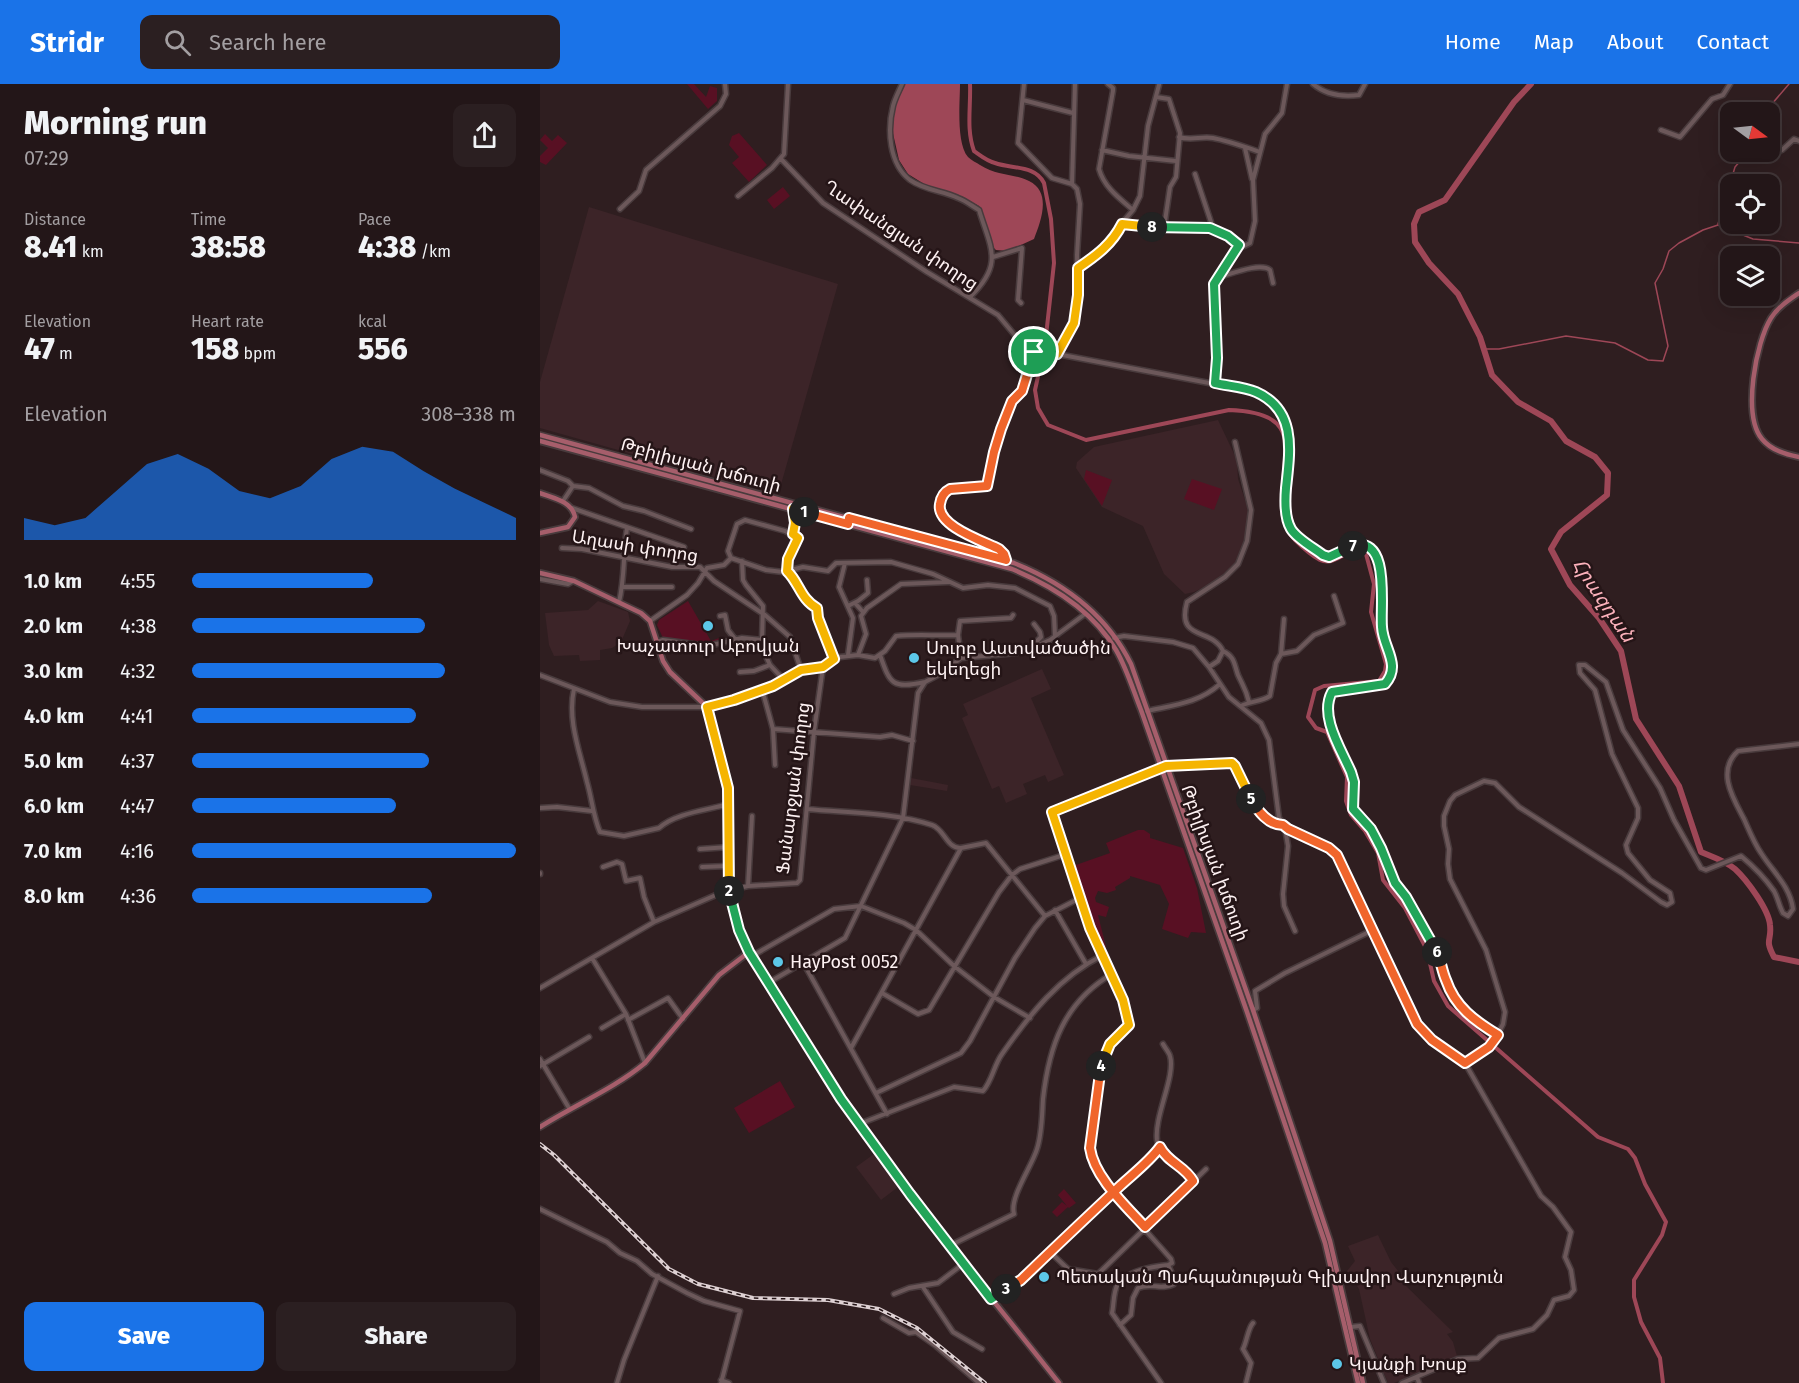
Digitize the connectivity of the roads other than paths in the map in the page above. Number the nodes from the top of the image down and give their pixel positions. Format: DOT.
graph roads {
  1 [pos="725,84"];
  2 [pos="788,84"];
  3 [pos="902,84"];
  4 [pos="1024,84"];
  5 [pos="1076,84"];
  6 [pos="1108,84"];
  7 [pos="1287,84"];
  8 [pos="1313,84"];
  9 [pos="1365,84"];
  10 [pos="1730,84"];
  11 [pos="1159,85"];
  12 [pos="1156,97"];
  13 [pos="1023,100"];
  14 [pos="1073,113"];
  15 [pos="1661,130"];
  16 [pos="1179,137"];
  17 [pos="1799,141"];
  18 [pos="1245,147"];
  19 [pos="1102,150"];
  20 [pos="1780,151"];
  21 [pos="1260,152"];
  22 [pos="1146,156"];
  23 [pos="781,159"];
  24 [pos="1176,161"];
  25 [pos="1195,174"];
  26 [pos="1252,180"];
  27 [pos="1072,184"];
  28 [pos="738,196"];
  29 [pos="620,209"];
  30 [pos="1133,210"];
  31 [pos="1122,224"];
  32 [pos="1164,228"];
  33 [pos="1210,228"];
  34 [pos="1239,245"];
  35 [pos="993,257"];
  36 [pos="1078,268"];
  37 [pos="1218,277"];
  38 [pos="1273,283"];
  39 [pos="1799,293"];
  40 [pos="970,297"];
  41 [pos="1021,303"];
  42 [pos="1036,352"];
  43 [pos="1054,354"];
  44 [pos="1215,383"];
  45 [pos="540,435"];
  46 [pos="540,441"];
  47 [pos="1235,442"];
  48 [pos="1799,457"];
  49 [pos="540,470"];
  50 [pos="573,486"];
  51 [pos="540,493"];
  52 [pos="563,501"];
  53 [pos="780,503"];
  54 [pos="573,508"];
  55 [pos="793,509"];
  56 [pos="848,521"];
  57 [pos="627,528"];
  58 [pos="691,529"];
  59 [pos="540,533"];
  60 [pos="793,534"];
  61 [pos="684,547"];
  62 [pos="561,548"];
  63 [pos="623,558"];
  64 [pos="731,558"];
  65 [pos="1006,560"];
  66 [pos="742,561"];
  67 [pos="845,563"];
  68 [pos="705,570"];
  69 [pos="787,571"];
  70 [pos="540,573"];
  71 [pos="540,579"];
  72 [pos="867,580"];
  73 [pos="574,581"];
  74 [pos="949,582"];
  75 [pos="623,587"];
  76 [pos="672,587"];
  77 [pos="1334,596"];
  78 [pos="619,602"];
  79 [pos="855,603"];
  80 [pos="848,606"];
  81 [pos="863,612"];
  82 [pos="762,613"];
  83 [pos="1085,614"];
  84 [pos="1013,615"];
  85 [pos="720,616"];
  86 [pos="1284,619"];
  87 [pos="650,621"];
  88 [pos="1034,624"];
  89 [pos="957,635"];
  90 [pos="1055,637"];
  91 [pos="1116,637"];
  92 [pos="735,639"];
  93 [pos="762,640"];
  94 [pos="1110,640"];
  95 [pos="657,642"];
  96 [pos="1029,649"];
  97 [pos="1223,651"];
  98 [pos="1281,654"];
  99 [pos="848,655"];
  100 [pos="858,655"];
  101 [pos="880,655"];
  102 [pos="961,658"];
  103 [pos="834,659"];
  104 [pos="770,665"];
  105 [pos="823,667"];
  106 [pos="1209,667"];
  107 [pos="801,670"];
  108 [pos="740,672"];
  109 [pos="540,675"];
  110 [pos="783,679"];
  111 [pos="925,682"];
  112 [pos="1220,684"];
  113 [pos="574,689"];
  114 [pos="762,689"];
  115 [pos="1249,702"];
  116 [pos="706,706"];
  117 [pos="1240,706"];
  118 [pos="1147,711"];
  119 [pos="773,729"];
  120 [pos="814,731"];
  121 [pos="913,741"];
  122 [pos="1799,744"];
  123 [pos="775,765"];
  124 [pos="1163,767"];
  125 [pos="729,804"];
  126 [pos="540,808"];
  127 [pos="807,809"];
  128 [pos="592,811"];
  129 [pos="752,816"];
  130 [pos="903,818"];
  131 [pos="1283,825"];
  132 [pos="1288,829"];
  133 [pos="729,846"];
  134 [pos="961,848"];
  135 [pos="700,849"];
  136 [pos="1067,854"];
  137 [pos="728,866"];
  138 [pos="603,867"];
  139 [pos="702,867"];
  140 [pos="1011,875"];
  141 [pos="748,886"];
  142 [pos="729,890"];
  143 [pos="1080,898"];
  144 [pos="861,906"];
  145 [pos="1055,909"];
  146 [pos="1045,916"];
  147 [pos="654,922"];
  148 [pos="916,930"];
  149 [pos="1373,930"];
  150 [pos="1294,931"];
  151 [pos="750,954"];
  152 [pos="1103,955"];
  153 [pos="592,958"];
  154 [pos="803,962"];
  155 [pos="1086,964"];
  156 [pos="954,966"];
  157 [pos="1112,974"];
  158 [pos="768,983"];
  159 [pos="540,988"];
  160 [pos="882,993"];
  161 [pos="994,997"];
  162 [pos="1253,1010"];
  163 [pos="626,1014"];
  164 [pos="1030,1018"];
  165 [pos="683,1019"];
  166 [pos="628,1020"];
  167 [pos="602,1028"];
  168 [pos="590,1037"];
  169 [pos="1497,1038"];
  170 [pos="1163,1044"];
  171 [pos="851,1048"];
  172 [pos="540,1059"];
  173 [pos="645,1063"];
  174 [pos="1465,1063"];
  175 [pos="542,1065"];
  176 [pos="876,1092"];
  177 [pos="569,1108"];
  178 [pos="887,1114"];
  179 [pos="860,1124"];
  180 [pos="540,1127"];
  181 [pos="1160,1147"];
  182 [pos="1206,1169"];
  183 [pos="1193,1181"];
  184 [pos="1113,1192"];
  185 [pos="540,1209"];
  186 [pos="1145,1227"];
  187 [pos="949,1246"];
  188 [pos="1050,1252"];
  189 [pos="963,1264"];
  190 [pos="1168,1265"];
  191 [pos="658,1276"];
  192 [pos="923,1287"];
  193 [pos="894,1293"];
  194 [pos="991,1299"];
  195 [pos="883,1318"];
  196 [pos="1253,1323"];
  197 [pos="1120,1325"];
  198 [pos="1352,1327"];
  199 [pos="982,1348"];
  200 [pos="1417,1377"];
  201 [pos="721,1381"];
  202 [pos="617,1383"];
  203 [pos="729,1383"];
  204 [pos="979,1383"];
  205 [pos="1059,1383"];
  206 [pos="1161,1383"];
  207 [pos="1246,1383"];
  208 [pos="1358,1383"];
  209 [pos="1364,1383"];
  210 [pos="1384,1383"];
  211 [pos="1402,1383"];
  212 [pos="1419,1383"];
  1 -- 29 [label="street"];
  2 -- 23 [label="street"];
  3 -- 35 [label="street"];
  4 -- 13 [label="street"];
  5 -- 14 [label="street"];
  6 -- 19 [label="street"];
  7 -- 21 [label="street"];
  8 -- 9 [label="street"];
  10 -- 15 [label="street"];
  11 -- 12 [label="street"];
  12 -- 16 [label="street"];
  12 -- 22 [label="street"];
  13 -- 14 [label="street"];
  13 -- 27 [label="street"];
  14 -- 27 [label="street"];
  16 -- 18 [label="street"];
  16 -- 24 [label="street"];
  17 -- 20 [label="street"];
  18 -- 21 [label="street"];
  18 -- 26 [label="street"];
  19 -- 22 [label="street"];
  19 -- 30 [label="street"];
  21 -- 26 [label="street"];
  22 -- 24 [label="street"];
  22 -- 30 [label="street"];
  23 -- 28 [label="street"];
  23 -- 40 [label="street, Ղափանցյան փողոց"];
  24 -- 32 [label="street"];
  25 -- 33 [label="street"];
  26 -- 34 [label="street"];
  27 -- 36 [label="street"];
  30 -- 31 [label="street"];
  31 -- 32 [label="street"];
  31 -- 36 [label="street"];
  32 -- 33 [label="street"];
  33 -- 34 [label="street"];
  34 -- 37 [label="street"];
  35 -- 40 [label="street"];
  35 -- 41 [label="street"];
  36 -- 43 [label="street"];
  37 -- 38 [label="street"];
  37 -- 44 [label="street"];
  39 -- 48 [label="main road"];
  40 -- 42 [label="street, Ղափանցյան փողոց"];
  42 -- 43 [label="street"];
  42 -- 65 [label="street"];
  43 -- 44 [label="street"];
  44 -- 169 [label="street"];
  45 -- 53 [label="main road, Թբիլիսյան խճուղի"];
  46 -- 53 [label="main road, Թբիլիսյան խճուղի"];
  47 -- 97 [label="street"];
  49 -- 50 [label="street"];
  50 -- 52 [label="street"];
  50 -- 58 [label="street"];
  51 -- 52 [label="main road"];
  52 -- 54 [label="main road"];
  53 -- 55 [label="main road, Թբիլիսյան խճուղի"];
  53 -- 56 [label="main road, Թբիլիսյան խճուղի"];
  54 -- 57 [label="street"];
  54 -- 59 [label="main road"];
  55 -- 56 [label="main road, Թբիլիսյան խճուղի"];
  55 -- 60 [label="street"];
  56 -- 65 [label="main road, Թբիլիսյան խճուղի"];
  56 -- 83 [label="main road, Թբիլիսյան խճուղի"];
  57 -- 61 [label="street"];
  57 -- 63 [label="street"];
  60 -- 64 [label="street"];
  60 -- 69 [label="street"];
  62 -- 63 [label="street, Աղասի փողոց"];
  63 -- 68 [label="street, Աղասի փողոց"];
  63 -- 75 [label="street"];
  64 -- 66 [label="street"];
  64 -- 68 [label="street"];
  65 -- 91 [label="main road, Թբիլիսյան խճուղի"];
  66 -- 69 [label="street"];
  66 -- 82 [label="street"];
  67 -- 69 [label="street"];
  67 -- 74 [label="street"];
  67 -- 80 [label="street"];
  68 -- 82 [label="street, Աղասի փողոց"];
  68 -- 87 [label="street"];
  69 -- 103 [label="street"];
  70 -- 73 [label="main road"];
  71 -- 73 [label="street"];
  72 -- 79 [label="street"];
  73 -- 78 [label="main road"];
  74 -- 81 [label="street"];
  74 -- 90 [label="street"];
  75 -- 76 [label="street"];
  75 -- 78 [label="street"];
  77 -- 98 [label="street"];
  78 -- 87 [label="main road"];
  79 -- 80 [label="street"];
  79 -- 81 [label="street"];
  80 -- 99 [label="street"];
  81 -- 100 [label="street"];
  82 -- 93 [label="street"];
  82 -- 107 [label="street, Աղասի փողոց"];
  83 -- 90 [label="street"];
  83 -- 94 [label="main road, Թբիլիսյան խճուղի"];
  84 -- 89 [label="street"];
  85 -- 92 [label="street"];
  86 -- 98 [label="street"];
  87 -- 95 [label="main road"];
  88 -- 96 [label="street"];
  89 -- 101 [label="street"];
  89 -- 102 [label="street"];
  90 -- 96 [label="street"];
  91 -- 94 [label="street"];
  91 -- 106 [label="street"];
  91 -- 118 [label="main road, Թբիլիսյան խճուղի"];
  92 -- 93 [label="street"];
  92 -- 95 [label="street"];
  93 -- 104 [label="street"];
  94 -- 124 [label="main road, Թբիլիսյան խճուղի"];
  95 -- 116 [label="main road"];
  96 -- 102 [label="street"];
  97 -- 106 [label="street"];
  97 -- 115 [label="street"];
  98 -- 115 [label="street"];
  99 -- 100 [label="street"];
  99 -- 103 [label="street"];
  100 -- 101 [label="street"];
  101 -- 111 [label="street"];
  102 -- 111 [label="street"];
  103 -- 105 [label="street"];
  104 -- 108 [label="street"];
  104 -- 110 [label="street"];
  105 -- 107 [label="street"];
  105 -- 120 [label="street, Ֆանարջյան փողոց"];
  106 -- 112 [label="street"];
  107 -- 110 [label="street"];
  109 -- 113 [label="street"];
  109 -- 116 [label="street"];
  110 -- 114 [label="street"];
  111 -- 121 [label="street"];
  112 -- 117 [label="street"];
  112 -- 118 [label="street"];
  113 -- 116 [label="street"];
  113 -- 128 [label="street"];
  114 -- 116 [label="street"];
  114 -- 119 [label="street"];
  115 -- 117 [label="street"];
  116 -- 125 [label="main road"];
  117 -- 131 [label="street"];
  118 -- 124 [label="main road, Թբիլիսյան խճուղի"];
  119 -- 120 [label="street"];
  119 -- 123 [label="street"];
  120 -- 121 [label="street"];
  120 -- 127 [label="street, Ֆանարջյան փողոց"];
  121 -- 130 [label="street"];
  122 -- 169 [label="street"];
  124 -- 131 [label="street"];
  124 -- 136 [label="street"];
  124 -- 162 [label="main road, Թբիլիսյան խճուղի"];
  124 -- 208 [label="main road, Թբիլիսյան խճուղի"];
  125 -- 128 [label="street"];
  125 -- 133 [label="main road"];
  126 -- 128 [label="street"];
  127 -- 130 [label="street"];
  127 -- 141 [label="street, Ֆանարջյան փողոց"];
  129 -- 141 [label="street"];
  130 -- 134 [label="street"];
  130 -- 144 [label="street"];
  131 -- 132 [label="street"];
  132 -- 149 [label="street"];
  132 -- 150 [label="street"];
  133 -- 135 [label="street"];
  133 -- 137 [label="main road"];
  134 -- 140 [label="street"];
  134 -- 148 [label="street"];
  136 -- 140 [label="street"];
  136 -- 143 [label="street"];
  137 -- 139 [label="street"];
  137 -- 142 [label="main road"];
  138 -- 147 [label="street"];
  140 -- 146 [label="street"];
  140 -- 156 [label="street"];
  141 -- 142 [label="street, Ֆանարջյան փողոց"];
  142 -- 147 [label="street, Ֆանարջյան փողոց"];
  142 -- 151 [label="main road"];
  143 -- 145 [label="street"];
  143 -- 152 [label="street"];
  144 -- 148 [label="street"];
  144 -- 151 [label="street"];
  144 -- 154 [label="street"];
  145 -- 146 [label="street"];
  145 -- 155 [label="street"];
  146 -- 161 [label="street"];
  147 -- 153 [label="street, Ֆանարջյան փողոց"];
  148 -- 156 [label="street"];
  148 -- 160 [label="street"];
  149 -- 162 [label="street"];
  149 -- 174 [label="street"];
  151 -- 158 [label="main road"];
  151 -- 165 [label="main road"];
  152 -- 155 [label="street"];
  152 -- 157 [label="street"];
  153 -- 159 [label="street, Ֆանարջյան փողոց"];
  153 -- 163 [label="street"];
  154 -- 158 [label="street"];
  154 -- 171 [label="street"];
  155 -- 164 [label="street"];
  156 -- 160 [label="street"];
  156 -- 161 [label="street"];
  157 -- 184 [label="street"];
  157 -- 187 [label="street"];
  158 -- 179 [label="main road"];
  160 -- 171 [label="street"];
  161 -- 164 [label="street"];
  161 -- 176 [label="street"];
  162 -- 198 [label="main road, Թբիլիսյան խճուղի"];
  163 -- 166 [label="street"];
  163 -- 167 [label="street"];
  164 -- 178 [label="street"];
  165 -- 166 [label="street"];
  165 -- 173 [label="main road"];
  166 -- 173 [label="street"];
  168 -- 175 [label="street"];
  169 -- 174 [label="street"];
  170 -- 181 [label="street"];
  171 -- 176 [label="street"];
  172 -- 175 [label="street"];
  173 -- 177 [label="main road"];
  174 -- 200 [label="street"];
  175 -- 177 [label="street"];
  176 -- 178 [label="street"];
  177 -- 180 [label="main road"];
  178 -- 179 [label="street"];
  179 -- 187 [label="main road"];
  181 -- 183 [label="street"];
  181 -- 184 [label="street"];
  182 -- 183 [label="street"];
  183 -- 186 [label="street"];
  184 -- 186 [label="street"];
  184 -- 188 [label="street"];
  185 -- 191 [label="street"];
  186 -- 188 [label="street"];
  186 -- 190 [label="street"];
  187 -- 189 [label="main road"];
  188 -- 194 [label="street"];
  189 -- 192 [label="street"];
  189 -- 194 [label="main road"];
  190 -- 197 [label="street"];
  190 -- 197 [label="street"];
  191 -- 201 [label="street"];
  191 -- 202 [label="street"];
  192 -- 193 [label="street"];
  192 -- 199 [label="street"];
  194 -- 205 [label="main road"];
  195 -- 204 [label="street"];
  196 -- 207 [label="street"];
  197 -- 206 [label="street"];
  198 -- 209 [label="main road, Թբիլիսյան խճուղի"];
  198 -- 210 [label="street"];
  200 -- 211 [label="street"];
  200 -- 212 [label="street"];
  201 -- 203 [label="street"];
}
